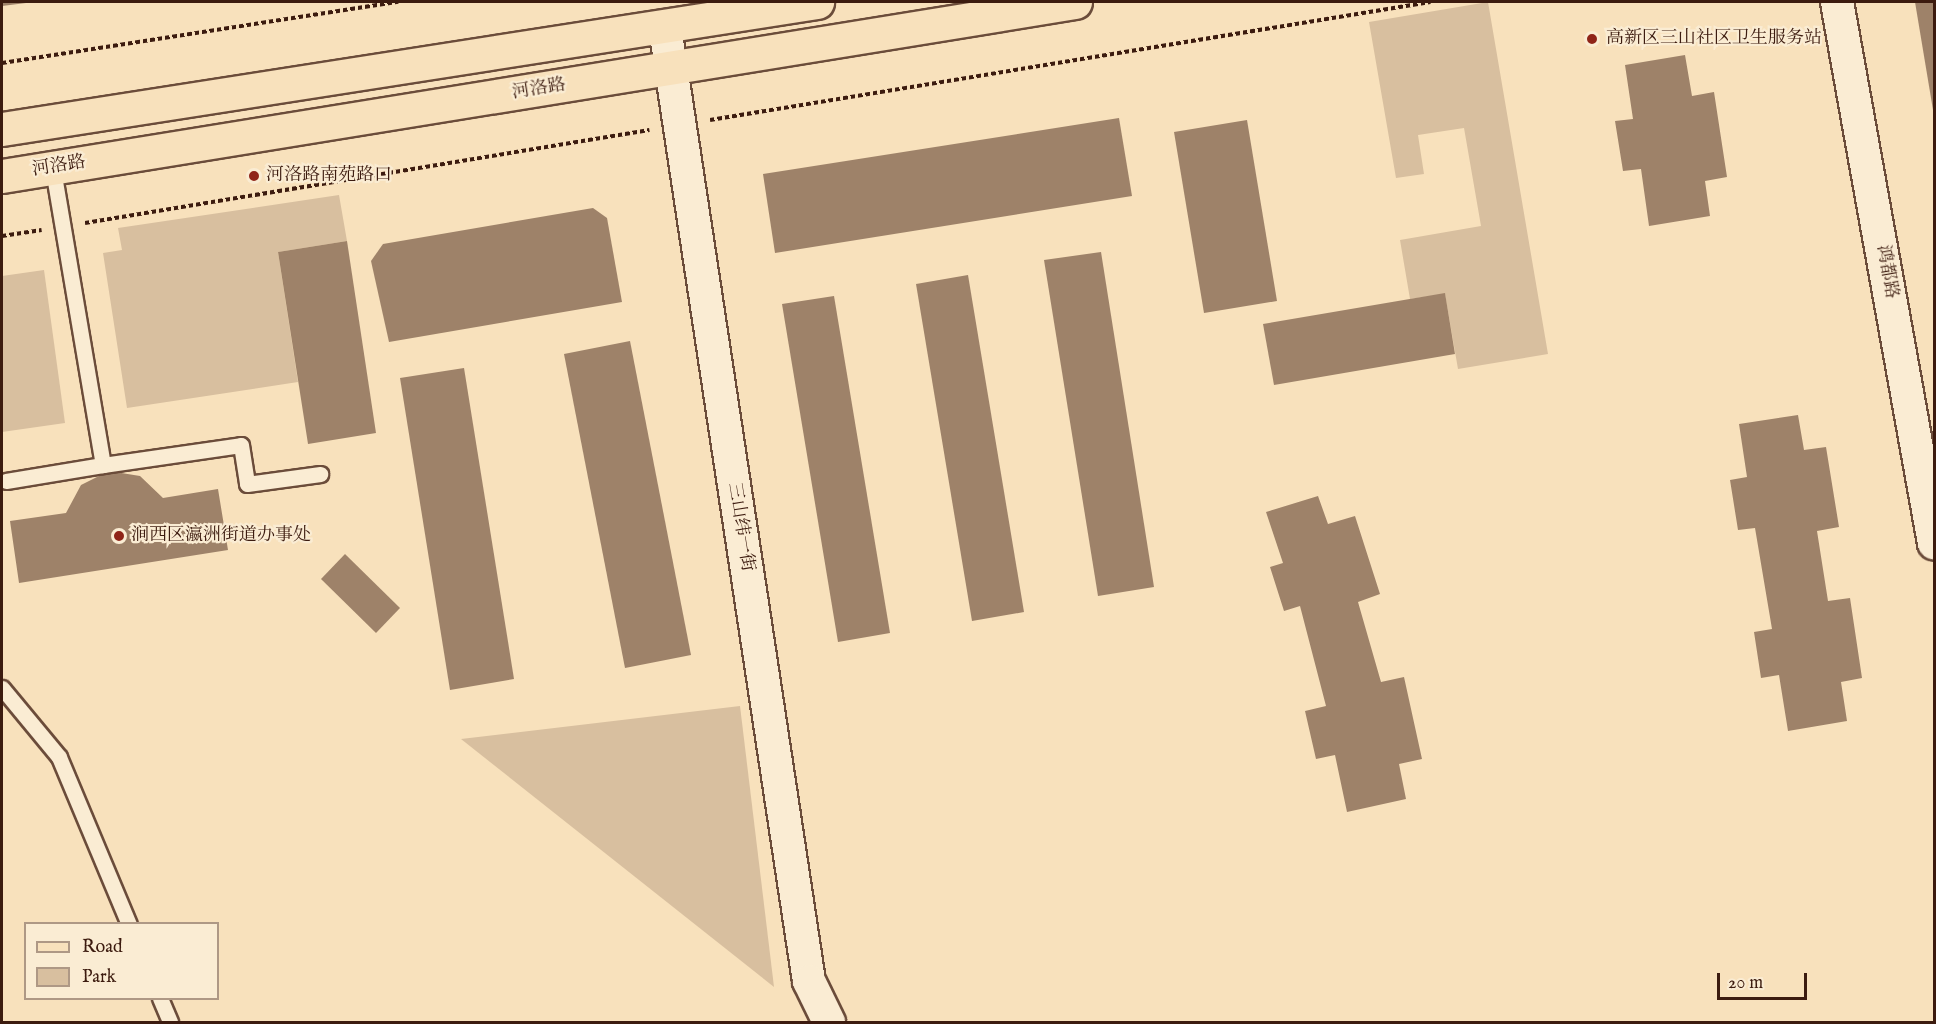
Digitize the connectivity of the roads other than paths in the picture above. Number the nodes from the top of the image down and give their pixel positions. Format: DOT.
graph roads {
  1 [pos="817,2"];
  2 [pos="1075,2"];
  3 [pos="1837,2"];
  4 [pos="665,28"];
  5 [pos="670,70"];
  6 [pos="2,129"];
  7 [pos="53,168"];
  8 [pos="2,176"];
  9 [pos="103,465"];
  10 [pos="320,474"];
  11 [pos="6,481"];
  12 [pos="1935,543"];
  13 [pos="2,688"];
  14 [pos="128,922"];
  15 [pos="160,1000"];
  16 [pos="170,1023"];
  17 [pos="829,1023"];
  1 -- 4 [label="main road"];
  2 -- 5 [label="main road, 河洛路"];
  3 -- 12 [label="street, 鸿都路"];
  4 -- 5 [label="street, 三山纬一街"];
  4 -- 6 [label="main road"];
  5 -- 7 [label="main road, 河洛路"];
  5 -- 17 [label="street, 三山纬一街"];
  7 -- 8 [label="main road, 河洛路"];
  7 -- 9 [label="lane"];
  9 -- 10 [label="lane"];
  9 -- 11 [label="lane"];
  13 -- 14 [label="lane"];
  15 -- 16 [label="lane"];
}
